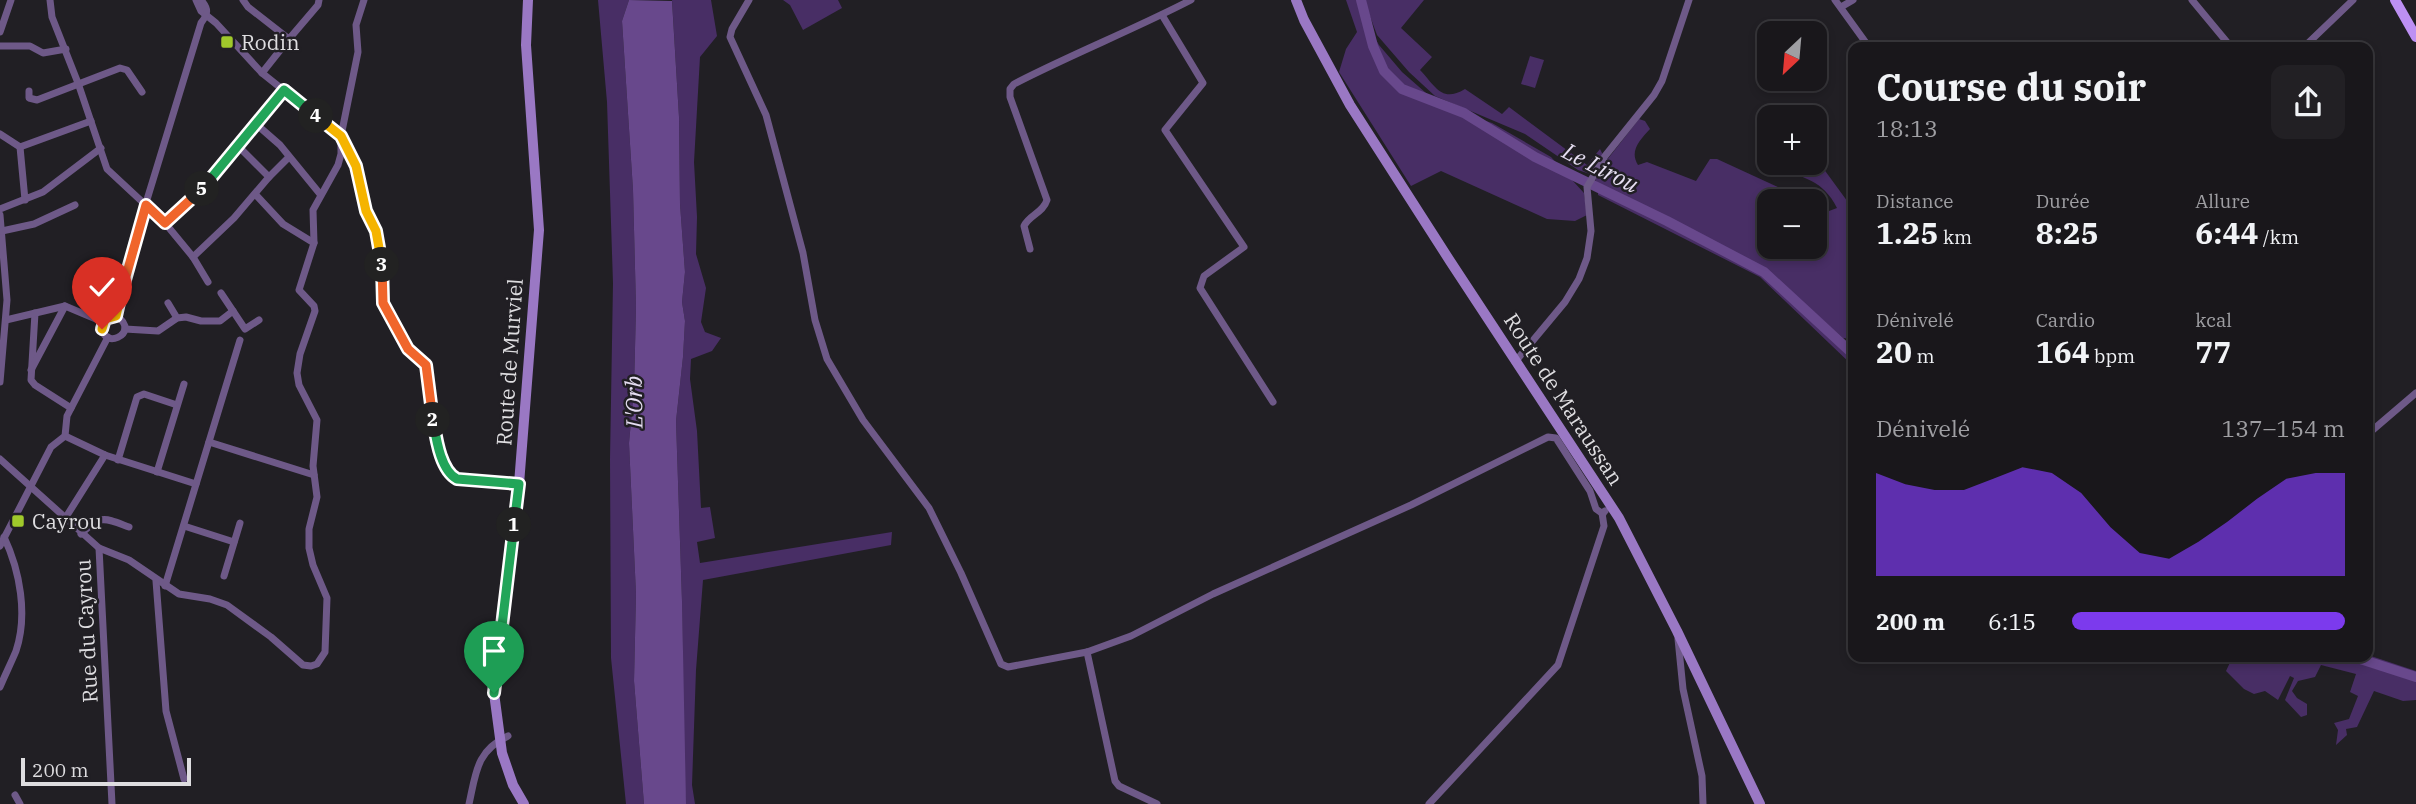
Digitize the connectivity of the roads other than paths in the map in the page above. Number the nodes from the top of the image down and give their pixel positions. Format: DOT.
graph roads {
  1 [pos="11,0"];
  2 [pos="50,0"];
  3 [pos="243,0"];
  4 [pos="319,0"];
  5 [pos="364,0"];
  6 [pos="528,0"];
  7 [pos="749,0"];
  8 [pos="1191,0"];
  9 [pos="1298,0"];
  10 [pos="1689,0"];
  11 [pos="1835,0"];
  12 [pos="1853,0"];
  13 [pos="2192,0"];
  14 [pos="2353,0"];
  15 [pos="2395,0"];
  16 [pos="201,1"];
  17 [pos="1841,7"];
  18 [pos="1162,15"];
  19 [pos="206,17"];
  20 [pos="0,32"];
  21 [pos="2416,37"];
  22 [pos="289,39"];
  23 [pos="1866,42"];
  24 [pos="2227,42"];
  25 [pos="2309,42"];
  26 [pos="0,46"];
  27 [pos="66,49"];
  28 [pos="262,73"];
  29 [pos="78,83"];
  30 [pos="284,90"];
  31 [pos="29,91"];
  32 [pos="142,92"];
  33 [pos="91,121"];
  34 [pos="256,124"];
  35 [pos="0,134"];
  36 [pos="341,136"];
  37 [pos="239,146"];
  38 [pos="20,147"];
  39 [pos="101,148"];
  40 [pos="289,157"];
  41 [pos="269,177"];
  42 [pos="255,194"];
  43 [pos="320,194"];
  44 [pos="25,200"];
  45 [pos="75,205"];
  46 [pos="146,205"];
  47 [pos="0,209"];
  48 [pos="0,215"];
  49 [pos="165,223"];
  50 [pos="2,231"];
  51 [pos="314,243"];
  52 [pos="1031,249"];
  53 [pos="193,257"];
  54 [pos="208,282"];
  55 [pos="220,293"];
  56 [pos="168,303"];
  57 [pos="65,306"];
  58 [pos="233,311"];
  59 [pos="35,313"];
  60 [pos="116,316"];
  61 [pos="4,317"];
  62 [pos="177,318"];
  63 [pos="259,320"];
  64 [pos="103,322"];
  65 [pos="125,330"];
  66 [pos="108,337"];
  67 [pos="240,340"];
  68 [pos="1515,362"];
  69 [pos="1,365"];
  70 [pos="31,370"];
  71 [pos="0,382"];
  72 [pos="184,384"];
  73 [pos="2416,393"];
  74 [pos="1273,402"];
  75 [pos="177,405"];
  76 [pos="71,408"];
  77 [pos="2373,430"];
  78 [pos="65,436"];
  79 [pos="209,442"];
  80 [pos="105,455"];
  81 [pos="0,459"];
  82 [pos="118,460"];
  83 [pos="156,472"];
  84 [pos="314,475"];
  85 [pos="197,484"];
  86 [pos="519,484"];
  87 [pos="31,485"];
  88 [pos="1612,508"];
  89 [pos="1603,514"];
  90 [pos="66,517"];
  91 [pos="240,523"];
  92 [pos="184,526"];
  93 [pos="129,527"];
  94 [pos="81,534"];
  95 [pos="4,537"];
  96 [pos="234,542"];
  97 [pos="0,545"];
  98 [pos="99,548"];
  99 [pos="0,553"];
  100 [pos="12,556"];
  101 [pos="223,576"];
  102 [pos="156,581"];
  103 [pos="164,586"];
  104 [pos="1677,631"];
  105 [pos="1087,652"];
  106 [pos="0,687"];
  107 [pos="503,738"];
  108 [pos="184,779"];
  109 [pos="15,795"];
  110 [pos="20,804"];
  111 [pos="112,804"];
  112 [pos="469,804"];
  113 [pos="524,804"];
  114 [pos="1157,804"];
  115 [pos="1429,804"];
  116 [pos="1703,804"];
  117 [pos="1760,804"];
  1 -- 20 [label="street"];
  2 -- 27 [label="street"];
  3 -- 22 [label="street"];
  4 -- 22 [label="street"];
  5 -- 36 [label="street"];
  6 -- 86 [label="main road, Route de Murviel"];
  7 -- 105 [label="street"];
  8 -- 18 [label="street"];
  9 -- 68 [label="main road, Route de Maraussan"];
  10 -- 68 [label="street"];
  11 -- 17 [label="street"];
  12 -- 17 [label="street"];
  13 -- 24 [label="street"];
  14 -- 25 [label="street"];
  15 -- 21 [label="main road"];
  16 -- 19 [label="street"];
  16 -- 19 [label="street"];
  17 -- 23 [label="street"];
  18 -- 52 [label="street"];
  18 -- 74 [label="street"];
  19 -- 28 [label="street"];
  19 -- 46 [label="street"];
  22 -- 28 [label="street"];
  26 -- 27 [label="street"];
  27 -- 29 [label="street"];
  28 -- 30 [label="street"];
  29 -- 31 [label="street"];
  29 -- 32 [label="street"];
  29 -- 33 [label="street"];
  30 -- 34 [label="street"];
  30 -- 36 [label="street"];
  33 -- 38 [label="street"];
  33 -- 39 [label="street"];
  34 -- 37 [label="street"];
  34 -- 40 [label="street"];
  35 -- 38 [label="street"];
  36 -- 43 [label="street"];
  36 -- 86 [label="street"];
  37 -- 41 [label="street"];
  37 -- 49 [label="street"];
  38 -- 44 [label="street"];
  39 -- 44 [label="street"];
  39 -- 46 [label="street"];
  40 -- 41 [label="street"];
  40 -- 43 [label="street"];
  41 -- 42 [label="street"];
  42 -- 51 [label="street"];
  42 -- 53 [label="street"];
  43 -- 51 [label="street"];
  44 -- 47 [label="street"];
  45 -- 50 [label="street"];
  46 -- 49 [label="street"];
  46 -- 60 [label="street"];
  48 -- 50 [label="street"];
  49 -- 53 [label="street"];
  50 -- 61 [label="street"];
  51 -- 84 [label="street"];
  53 -- 54 [label="street"];
  55 -- 58 [label="street"];
  56 -- 62 [label="street"];
  57 -- 59 [label="street"];
  57 -- 64 [label="street"];
  57 -- 70 [label="street"];
  58 -- 62 [label="street"];
  58 -- 63 [label="street"];
  59 -- 61 [label="street"];
  59 -- 70 [label="street"];
  60 -- 64 [label="street"];
  60 -- 65 [label="street"];
  61 -- 69 [label="street"];
  62 -- 65 [label="street"];
  64 -- 66 [label="street"];
  65 -- 66 [label="street"];
  66 -- 76 [label="street"];
  67 -- 79 [label="street"];
  68 -- 88 [label="main road, Route de Maraussan"];
  69 -- 71 [label="street"];
  70 -- 76 [label="street"];
  72 -- 75 [label="street"];
  73 -- 77 [label="street"];
  75 -- 82 [label="street"];
  75 -- 83 [label="street"];
  76 -- 78 [label="street"];
  78 -- 80 [label="street"];
  78 -- 87 [label="street"];
  79 -- 84 [label="street"];
  79 -- 85 [label="street"];
  80 -- 82 [label="street"];
  80 -- 90 [label="street"];
  81 -- 87 [label="street, Rue du Cayrou"];
  82 -- 83 [label="street"];
  83 -- 85 [label="street"];
  84 -- 103 [label="street"];
  85 -- 92 [label="street"];
  86 -- 107 [label="main road, Route de Murviel"];
  87 -- 90 [label="street, Rue du Cayrou"];
  87 -- 95 [label="street"];
  88 -- 89 [label="street"];
  88 -- 104 [label="main road, Route de Maraussan"];
  89 -- 105 [label="street"];
  89 -- 115 [label="street"];
  90 -- 94 [label="street, Rue du Cayrou"];
  91 -- 96 [label="street"];
  92 -- 96 [label="street"];
  92 -- 103 [label="street"];
  93 -- 94 [label="street"];
  94 -- 98 [label="street, Rue du Cayrou"];
  95 -- 97 [label="street"];
  95 -- 100 [label="street"];
  96 -- 101 [label="street"];
  98 -- 102 [label="street"];
  98 -- 111 [label="street, Rue du Cayrou"];
  99 -- 100 [label="street"];
  100 -- 106 [label="street"];
  102 -- 103 [label="street"];
  102 -- 108 [label="street"];
  104 -- 116 [label="street"];
  104 -- 117 [label="main road, Route de Maraussan"];
  105 -- 114 [label="street"];
  107 -- 112 [label="street"];
  107 -- 113 [label="main road, Route de Murviel"];
  109 -- 110 [label="street"];
}
